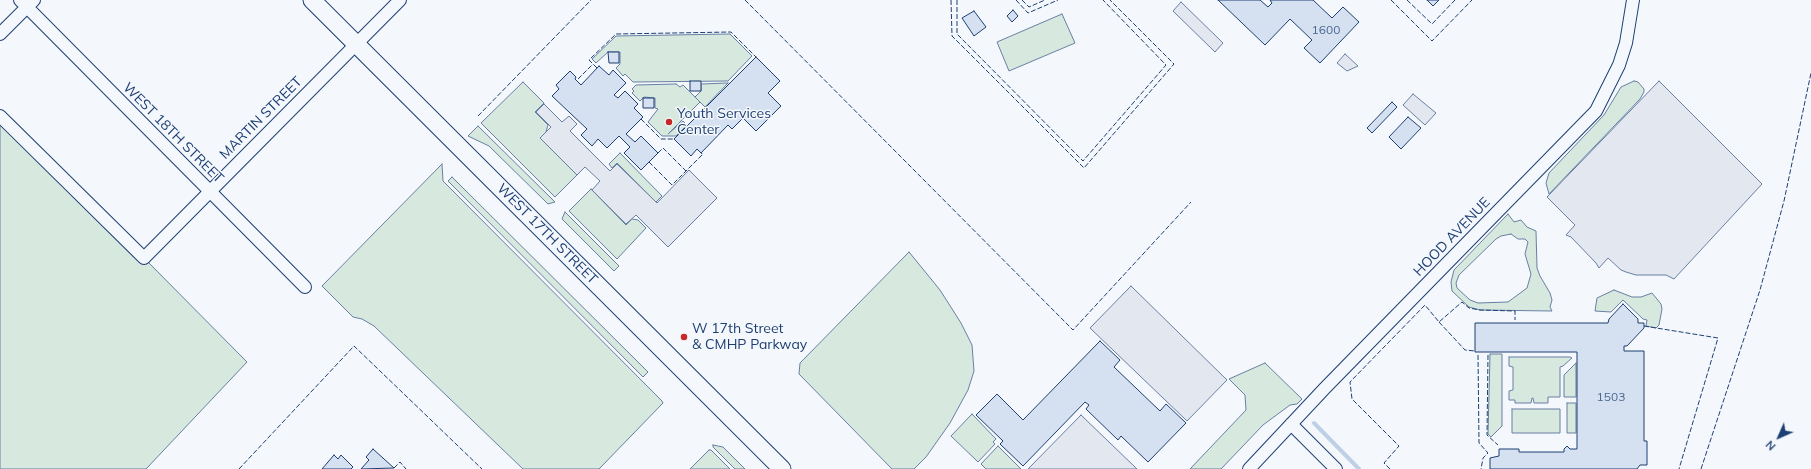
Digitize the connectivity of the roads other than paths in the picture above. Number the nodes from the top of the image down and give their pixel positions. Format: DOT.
graph roads {
  1 [pos="312,0"];
  2 [pos="400,0"];
  3 [pos="1633,0"];
  4 [pos="27,2"];
  5 [pos="0,34"];
  6 [pos="356,45"];
  7 [pos="0,116"];
  8 [pos="210,191"];
  9 [pos="305,287"];
  10 [pos="1291,424"];
  11 [pos="782,469"];
  12 [pos="1249,469"];
  13 [pos="1336,469"];
  1 -- 6 [label="street, WEST 17TH STREET"];
  2 -- 6 [label="street, MARTIN STREET"];
  3 -- 10 [label="street, HOOD AVENUE"];
  4 -- 5 [label="street"];
  4 -- 8 [label="street, WEST 18TH STREET"];
  6 -- 8 [label="street, MARTIN STREET"];
  6 -- 11 [label="street, WEST 17TH STREET"];
  7 -- 8 [label="street, MARTIN STREET"];
  8 -- 9 [label="street, WEST 18TH STREET"];
  10 -- 12 [label="street, HOOD AVENUE"];
  10 -- 13 [label="street"];
}
